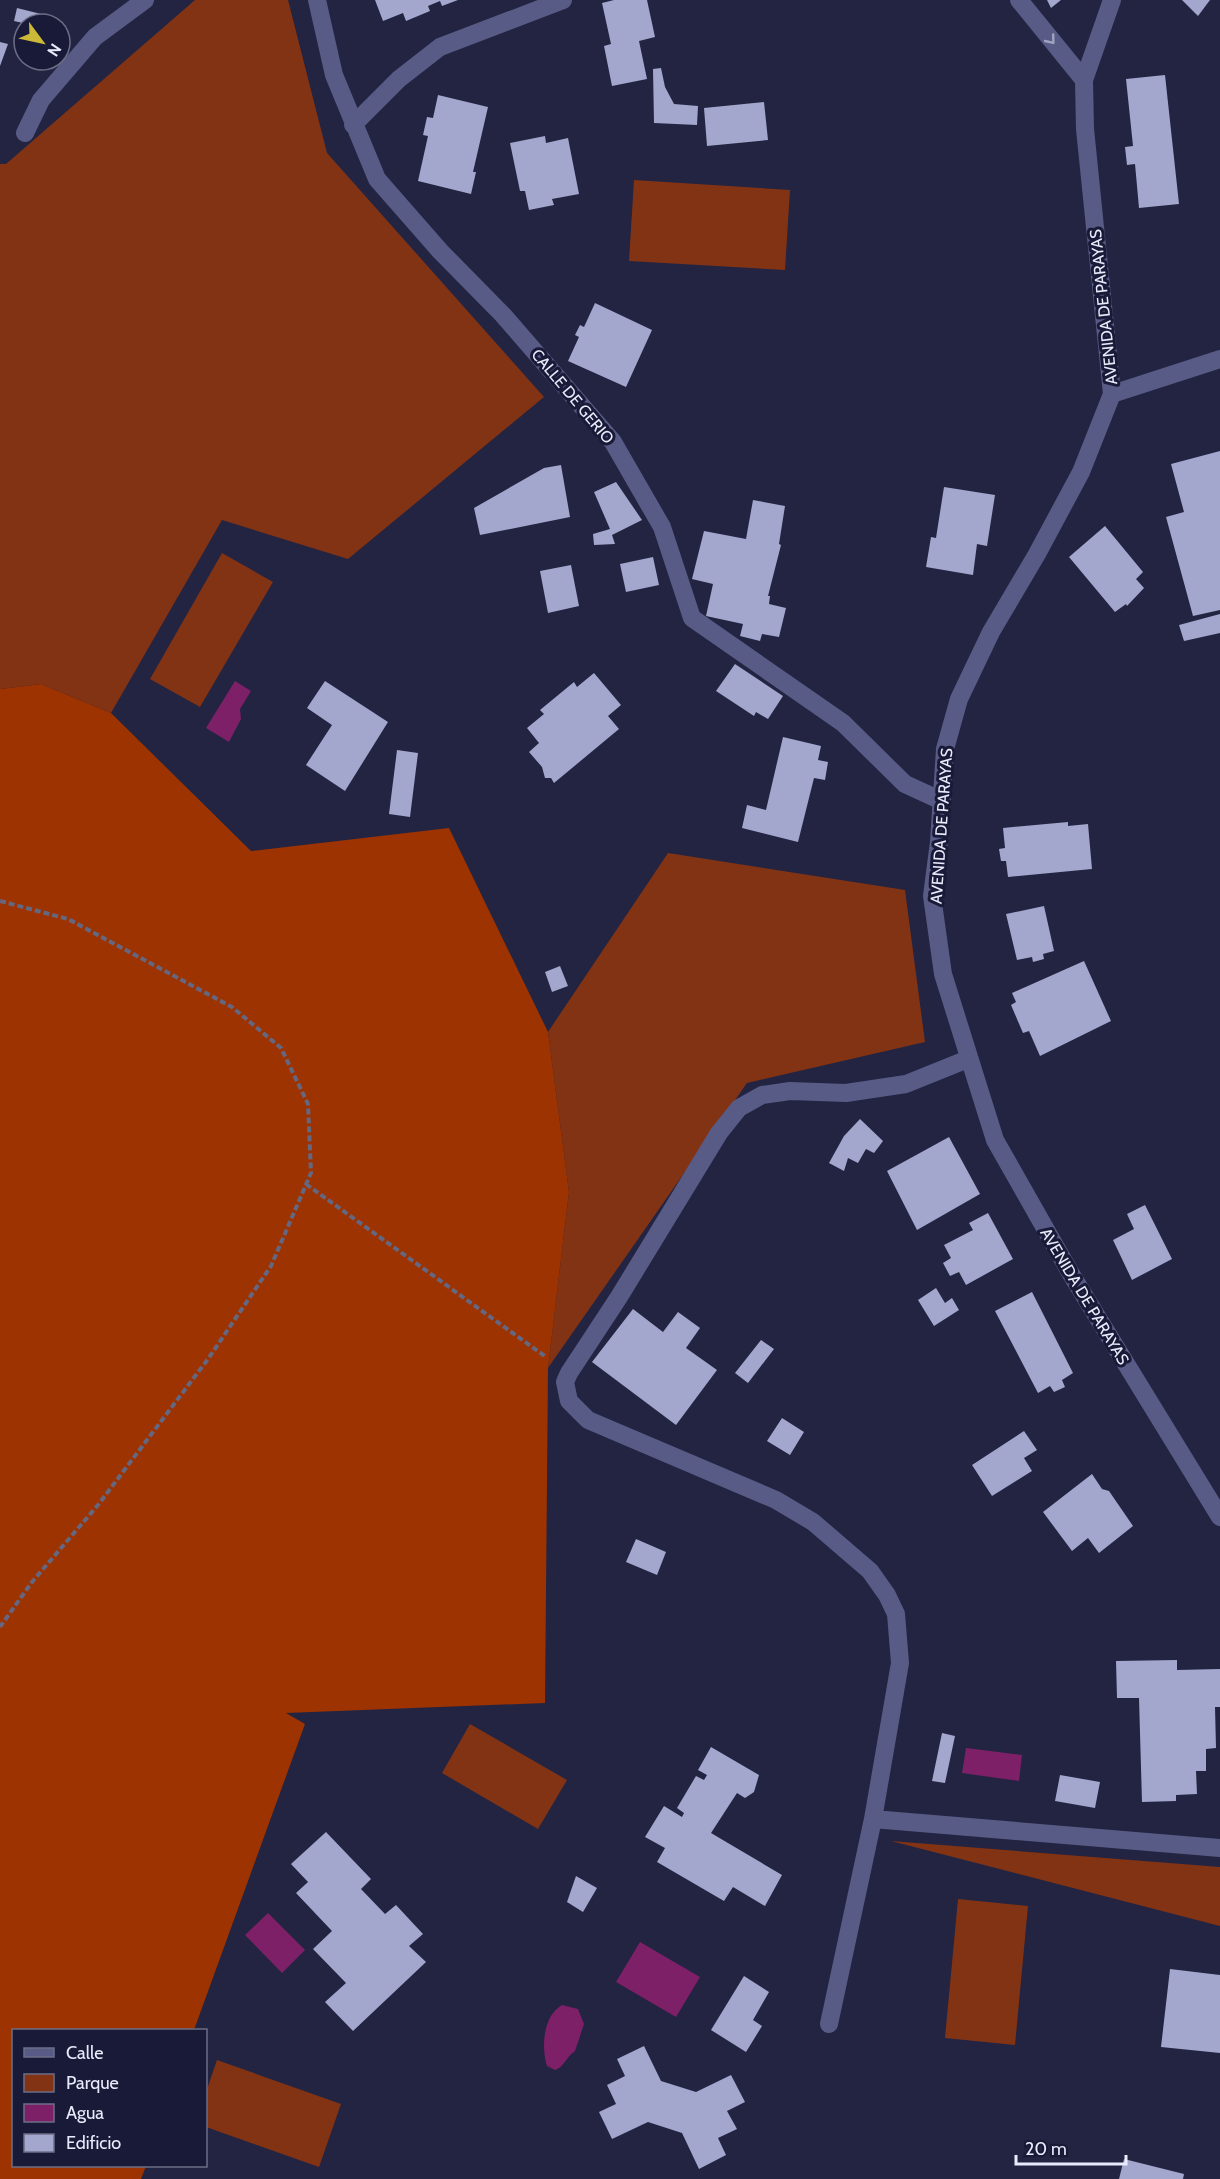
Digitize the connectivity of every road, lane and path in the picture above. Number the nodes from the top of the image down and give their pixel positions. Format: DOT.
graph roads {
  1 [pos="145,0"];
  2 [pos="317,0"];
  3 [pos="563,0"];
  4 [pos="1019,0"];
  5 [pos="1112,0"];
  6 [pos="1084,80"];
  7 [pos="353,125"];
  8 [pos="26,133"];
  9 [pos="1220,358"];
  10 [pos="1112,394"];
  11 [pos="942,801"];
  12 [pos="0,901"];
  13 [pos="968,1059"];
  14 [pos="306,1184"];
  15 [pos="569,1373"];
  16 [pos="1220,1517"];
  17 [pos="0,1627"];
  18 [pos="873,1819"];
  19 [pos="1220,1848"];
  20 [pos="829,2024"];
  1 -- 8 [label="street"];
  2 -- 7 [label="street, CALLE DE GERIO"];
  3 -- 7 [label="street"];
  4 -- 6 [label="street, one-way"];
  5 -- 6 [label="street, AVENIDA DE PARAYAS"];
  6 -- 10 [label="street, AVENIDA DE PARAYAS"];
  7 -- 11 [label="street, CALLE DE GERIO"];
  9 -- 10 [label="street"];
  10 -- 11 [label="street, AVENIDA DE PARAYAS"];
  11 -- 13 [label="street, AVENIDA DE PARAYAS"];
  12 -- 14 [label="path"];
  13 -- 15 [label="street"];
  13 -- 16 [label="street, AVENIDA DE PARAYAS"];
  14 -- 15 [label="path"];
  14 -- 17 [label="path"];
  15 -- 18 [label="street"];
  18 -- 19 [label="street"];
  18 -- 20 [label="street"];
}
